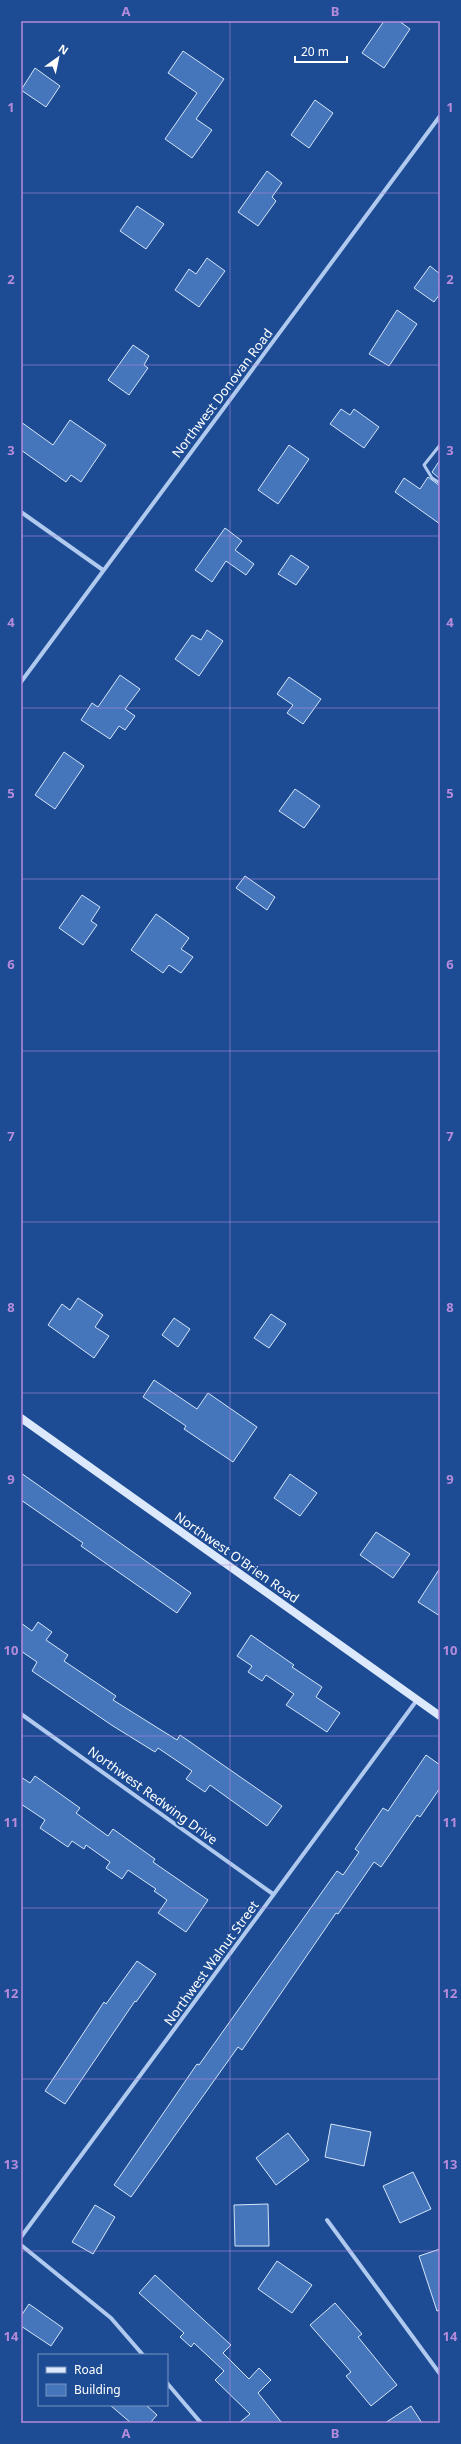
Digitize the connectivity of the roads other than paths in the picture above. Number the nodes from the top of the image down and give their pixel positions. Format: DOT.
graph roads {
  1 [pos="440,116"];
  2 [pos="440,444"];
  3 [pos="440,483"];
  4 [pos="21,512"];
  5 [pos="103,570"];
  6 [pos="21,682"];
  7 [pos="21,1418"];
  8 [pos="417,1700"];
  9 [pos="21,1714"];
  10 [pos="440,1716"];
  11 [pos="273,1894"];
  12 [pos="327,2220"];
  13 [pos="21,2237"];
  14 [pos="21,2245"];
  15 [pos="142,2354"];
  16 [pos="440,2374"];
  17 [pos="168,2384"];
  18 [pos="201,2423"];
  1 -- 5 [label="street, Northwest Donovan Road"];
  2 -- 3 [label="lane"];
  4 -- 5 [label="street"];
  5 -- 6 [label="street, Northwest Donovan Road"];
  7 -- 8 [label="street, Northwest O'Brien Road"];
  8 -- 10 [label="street, Northwest O'Brien Road"];
  8 -- 11 [label="street, Northwest Walnut Street"];
  9 -- 11 [label="street, Northwest Redwing Drive"];
  11 -- 13 [label="street, Northwest Walnut Street"];
  12 -- 16 [label="street"];
  14 -- 15 [label="street"];
  17 -- 18 [label="street"];
}
